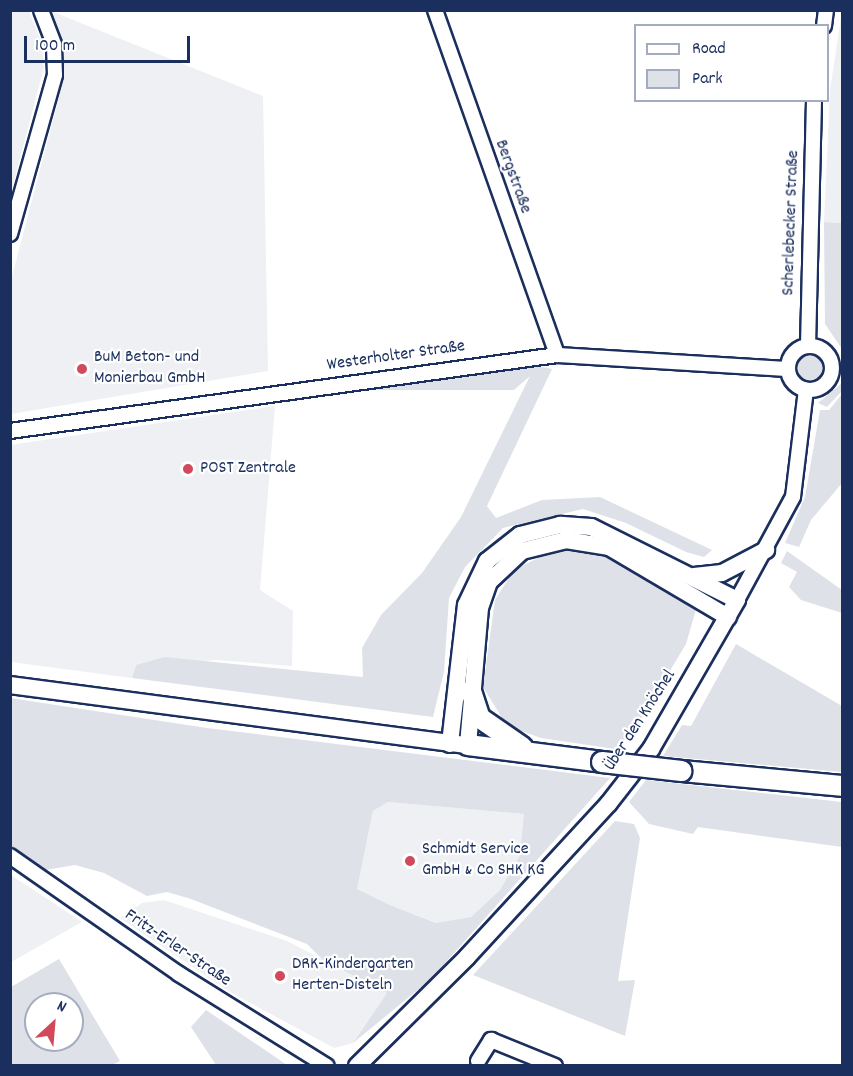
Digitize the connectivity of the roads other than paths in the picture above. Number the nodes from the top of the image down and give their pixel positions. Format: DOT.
graph roads {
  1 [pos="41,10"];
  2 [pos="435,10"];
  3 [pos="814,102"];
  4 [pos="10,234"];
  5 [pos="808,346"];
  6 [pos="557,355"];
  7 [pos="837,367"];
  8 [pos="788,369"];
  9 [pos="806,390"];
  10 [pos="10,431"];
  11 [pos="766,550"];
  12 [pos="694,576"];
  13 [pos="737,600"];
  14 [pos="728,616"];
  15 [pos="10,685"];
  16 [pos="471,691"];
  17 [pos="459,745"];
  18 [pos="550,756"];
  19 [pos="843,786"];
  20 [pos="10,856"];
  21 [pos="478,1061"];
  22 [pos="327,1065"];
  23 [pos="357,1065"];
  24 [pos="555,1065"];
  1 -- 4 [label="street"];
  2 -- 6 [label="street, Bergstraße"];
  3 -- 5 [label="street, Scherlebecker Straße"];
  5 -- 7 [label="street"];
  5 -- 8 [label="street"];
  6 -- 8 [label="street, Westerholter Straße"];
  6 -- 10 [label="street, Westerholter Straße"];
  7 -- 9 [label="street"];
  8 -- 9 [label="street"];
  9 -- 11 [label="street, Über den Knöchel"];
  11 -- 12 [label="main road"];
  11 -- 13 [label="street, Über den Knöchel"];
  12 -- 13 [label="main road"];
  12 -- 17 [label="main road"];
  13 -- 14 [label="main road, Über den Knöchel"];
  14 -- 16 [label="main road"];
  14 -- 23 [label="main road, Über den Knöchel"];
  15 -- 17 [label="main road"];
  16 -- 17 [label="main road"];
  16 -- 18 [label="highway"];
  17 -- 18 [label="highway"];
  18 -- 19 [label="highway, bridge"];
  20 -- 22 [label="street, Fritz-Erler-Straße"];
  21 -- 24 [label="street"];
}
